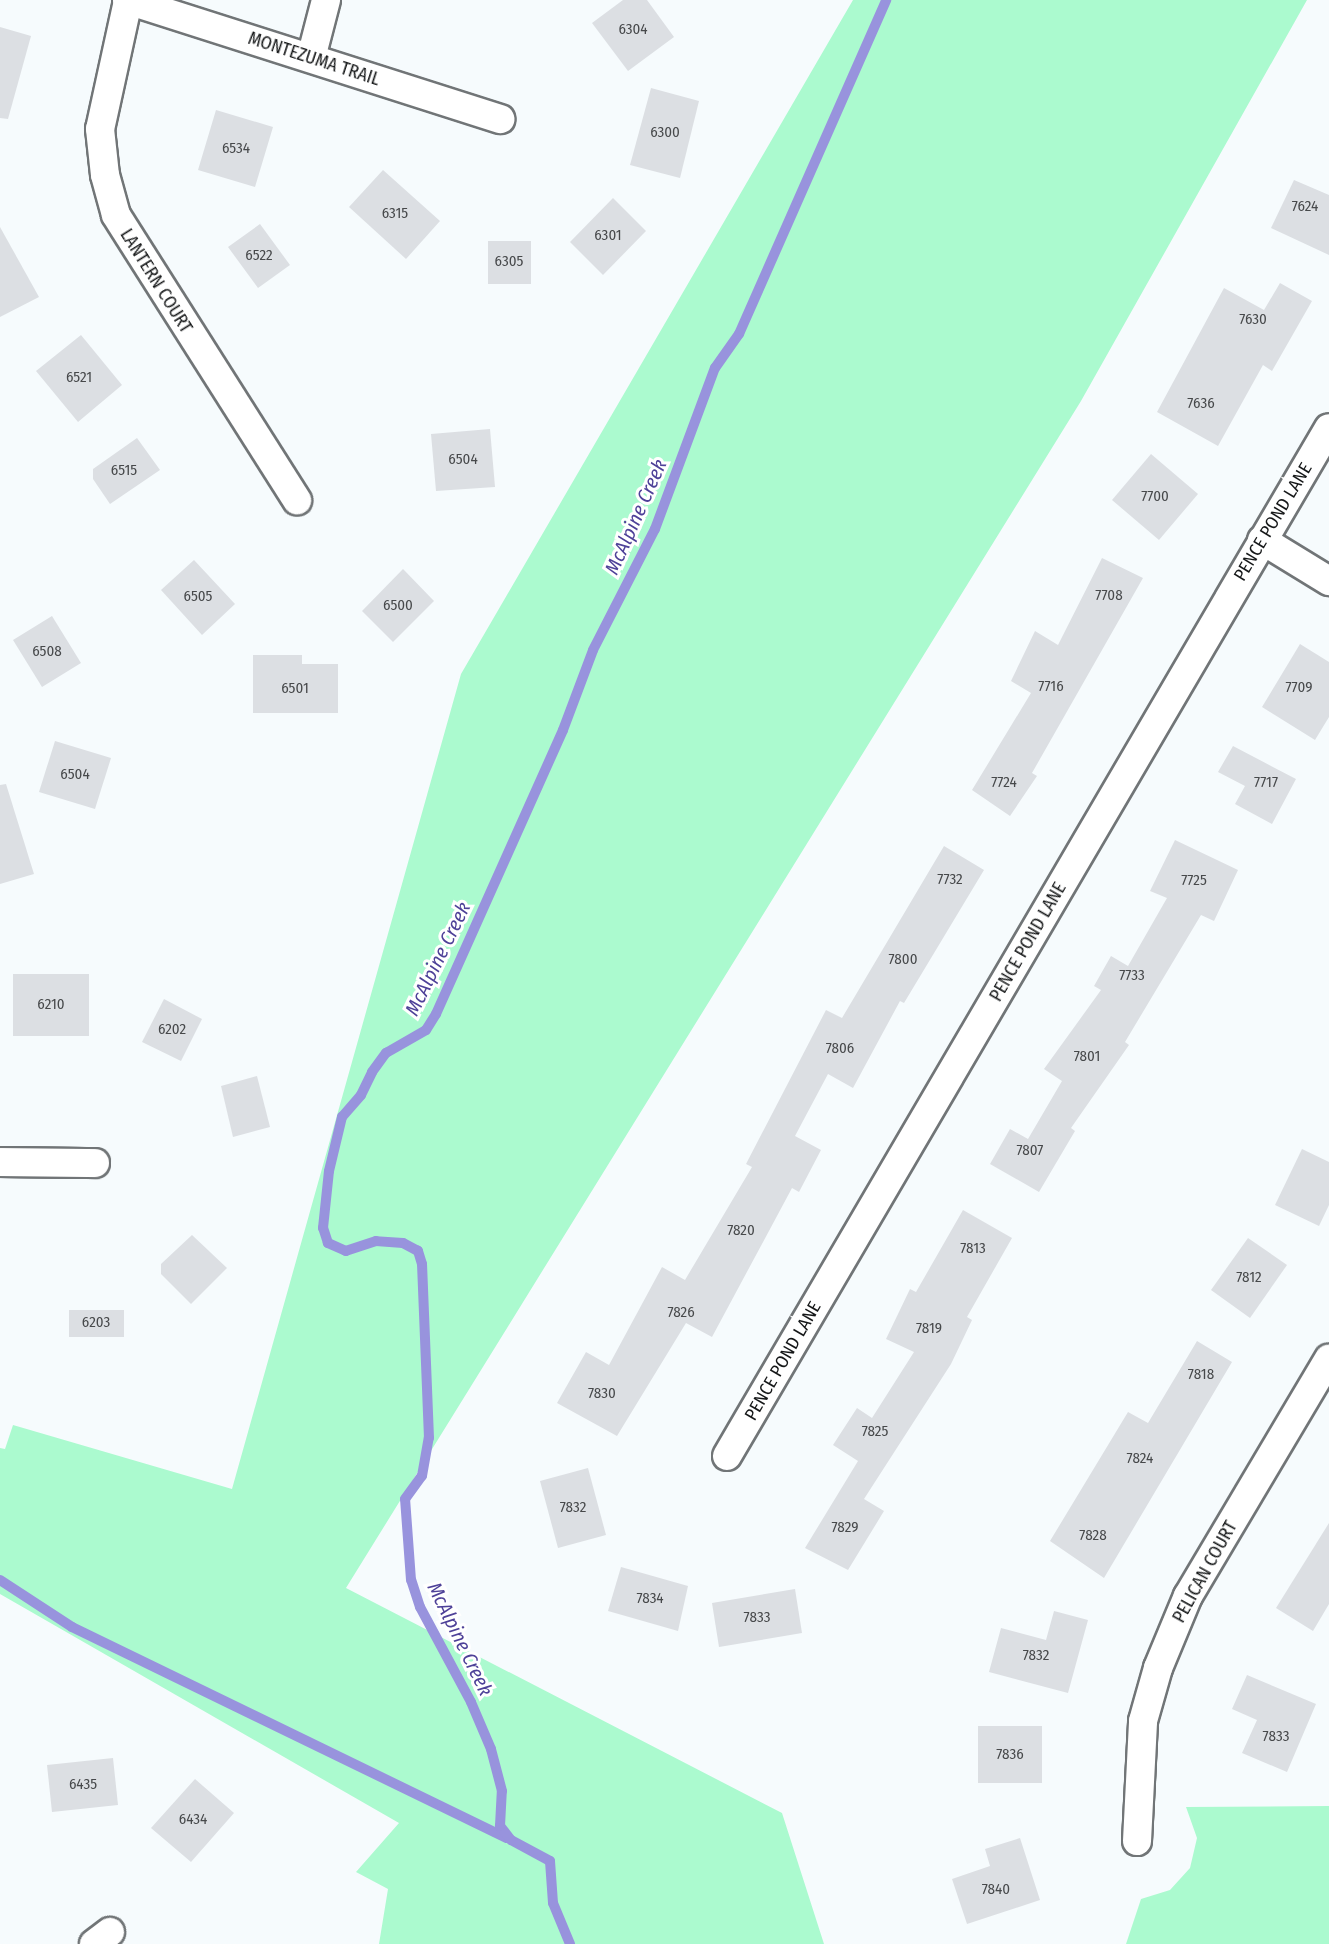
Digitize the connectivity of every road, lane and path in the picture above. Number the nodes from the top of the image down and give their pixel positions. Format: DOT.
graph roads {
  1 [pos="128,0"];
  2 [pos="326,0"];
  3 [pos="311,58"];
  4 [pos="501,119"];
  5 [pos="1329,428"];
  6 [pos="297,500"];
  7 [pos="1262,540"];
  8 [pos="1329,580"];
  9 [pos="0,1162"];
  10 [pos="95,1163"];
  11 [pos="1329,1359"];
  12 [pos="727,1456"];
  13 [pos="1137,1841"];
  1 -- 3 [label="street, MONTEZUMA TRAIL"];
  1 -- 6 [label="street, LANTERN COURT"];
  2 -- 3 [label="street"];
  3 -- 4 [label="street, MONTEZUMA TRAIL"];
  5 -- 7 [label="street, PENCE POND LANE"];
  7 -- 8 [label="street"];
  7 -- 12 [label="street, PENCE POND LANE"];
  9 -- 10 [label="street"];
  11 -- 13 [label="street, PELICAN COURT"];
}
